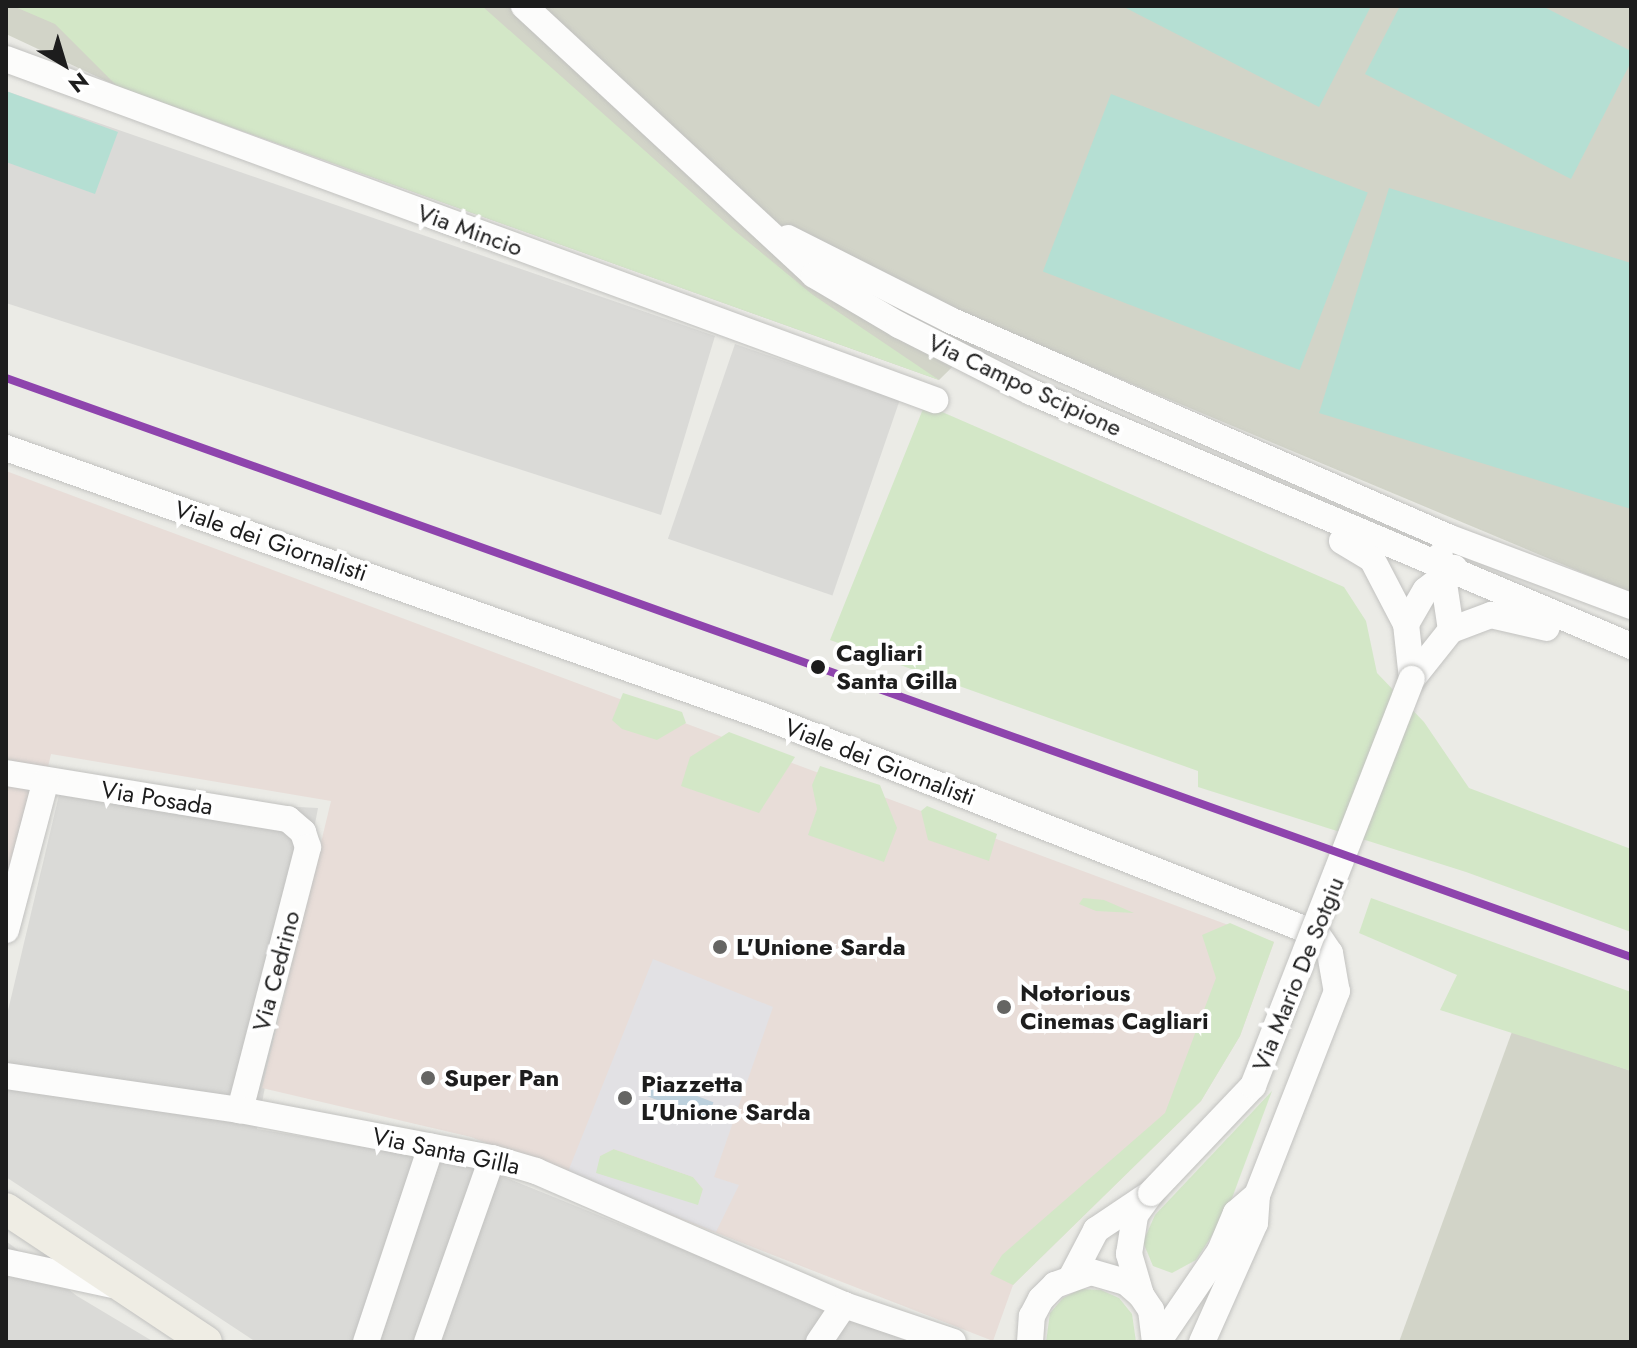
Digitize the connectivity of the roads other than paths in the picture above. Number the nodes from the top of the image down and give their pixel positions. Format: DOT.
graph roads {
  1 [pos="524,6"];
  2 [pos="6,59"];
  3 [pos="763,225"];
  4 [pos="935,400"];
  5 [pos="6,448"];
  6 [pos="1303,472"];
  7 [pos="1308,512"];
  8 [pos="1446,570"];
  9 [pos="1597,593"];
  10 [pos="1631,606"];
  11 [pos="1406,624"];
  12 [pos="1451,630"];
  13 [pos="1631,646"];
  14 [pos="1631,660"];
  15 [pos="1412,679"];
  16 [pos="6,773"];
  17 [pos="46,780"];
  18 [pos="303,832"];
  19 [pos="6,930"];
  20 [pos="6,1076"];
  21 [pos="240,1110"];
  22 [pos="431,1147"];
  23 [pos="492,1158"];
  24 [pos="1151,1193"];
  25 [pos="1257,1195"];
  26 [pos="6,1209"];
  27 [pos="6,1262"];
  28 [pos="1072,1276"];
  29 [pos="119,1286"];
  30 [pos="1141,1295"];
  31 [pos="844,1305"];
  32 [pos="206,1342"];
  33 [pos="366,1342"];
  34 [pos="427,1342"];
  35 [pos="819,1342"];
  36 [pos="953,1342"];
  37 [pos="1030,1342"];
  38 [pos="1156,1342"];
  39 [pos="1202,1342"];
  1 -- 3 [label="street, Via Campo Scipione"];
  2 -- 4 [label="street, Via Mincio"];
  3 -- 6 [label="street, Via Campo Scipione"];
  3 -- 7 [label="street, Via Campo Scipione"];
  5 -- 25 [label="street, Viale dei Giornalisti"];
  6 -- 8 [label="street, Via Campo Scipione"];
  6 -- 9 [label="street, Via Campo Scipione"];
  7 -- 8 [label="street, Via Campo Scipione"];
  7 -- 11 [label="street, Via Campo Scipione"];
  8 -- 9 [label="street, Via Campo Scipione"];
  8 -- 11 [label="street"];
  8 -- 12 [label="street"];
  8 -- 13 [label="street, Via Campo Scipione"];
  9 -- 10 [label="street, Via Campo Scipione"];
  11 -- 15 [label="street, Via Mario De Sotgiu"];
  12 -- 14 [label="street"];
  12 -- 15 [label="street, Via Mario De Sotgiu"];
  15 -- 24 [label="street, Via Mario De Sotgiu, bridge"];
  16 -- 17 [label="street, Via Posada"];
  17 -- 18 [label="street, Via Posada"];
  17 -- 19 [label="street"];
  18 -- 21 [label="street, Via Cedrino"];
  20 -- 21 [label="street, Via Santa Gilla"];
  21 -- 22 [label="street, Via Santa Gilla"];
  22 -- 23 [label="street, Via Santa Gilla"];
  22 -- 33 [label="street"];
  23 -- 31 [label="street, Via Santa Gilla"];
  23 -- 34 [label="street"];
  24 -- 28 [label="street, Via Mario De Sotgiu"];
  24 -- 30 [label="street, Via Mario De Sotgiu"];
  25 -- 38 [label="street, Viale dei Giornalisti"];
  25 -- 39 [label="street"];
  26 -- 29 [label="main road"];
  27 -- 29 [label="street"];
  28 -- 30 [label="street"];
  28 -- 37 [label="street"];
  29 -- 32 [label="main road"];
  30 -- 38 [label="street"];
  31 -- 35 [label="street"];
  31 -- 36 [label="street, Via Santa Gilla"];
}
